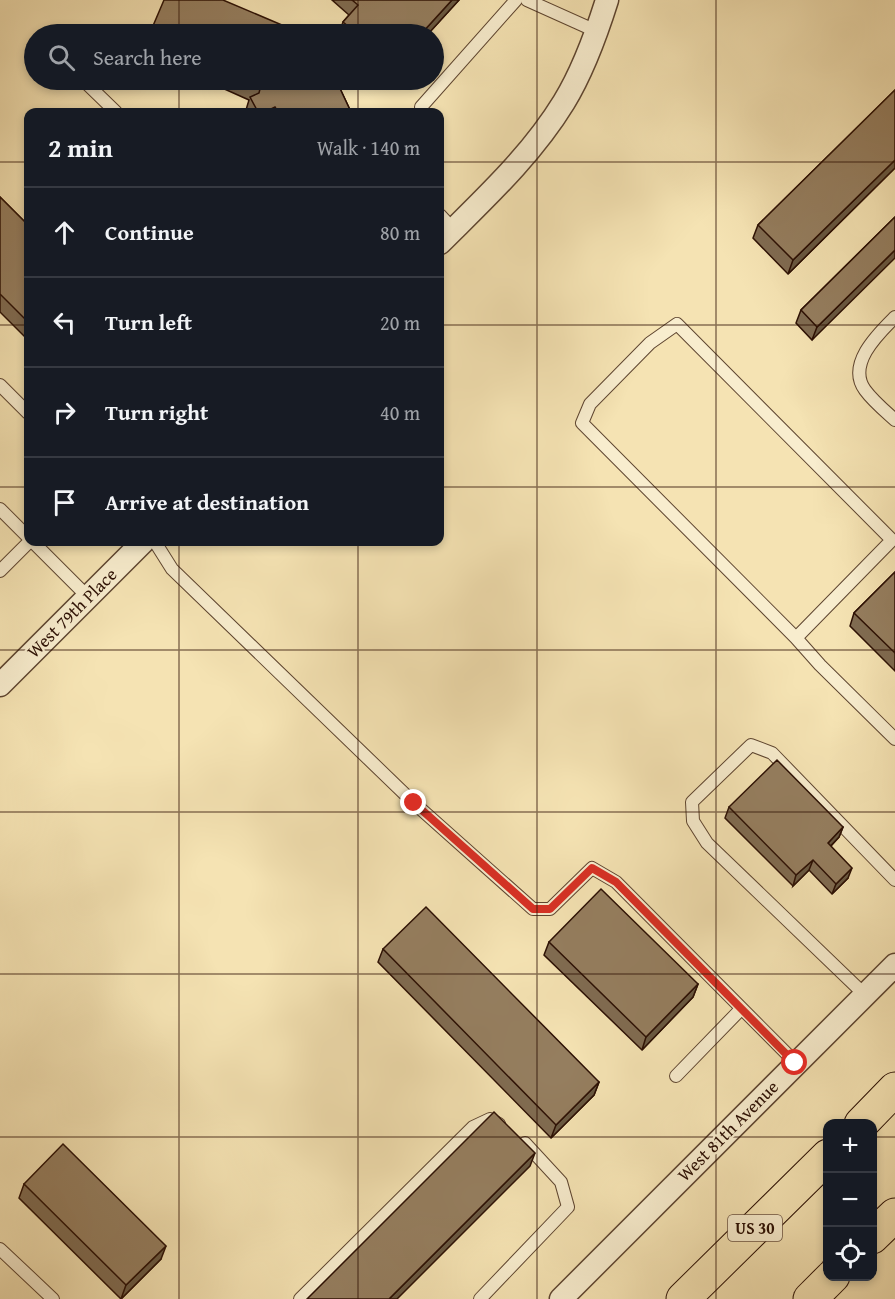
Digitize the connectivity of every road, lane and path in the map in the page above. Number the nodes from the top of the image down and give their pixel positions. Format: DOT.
graph roads {
  1 [pos="516,0"];
  2 [pos="527,0"];
  3 [pos="607,0"];
  4 [pos="596,31"];
  5 [pos="444,82"];
  6 [pos="93,90"];
  7 [pos="437,90"];
  8 [pos="422,107"];
  9 [pos="112,108"];
  10 [pos="444,229"];
  11 [pos="895,317"];
  12 [pos="0,385"];
  13 [pos="24,409"];
  14 [pos="895,420"];
  15 [pos="0,509"];
  16 [pos="24,534"];
  17 [pos="24,546"];
  18 [pos="36,546"];
  19 [pos="139,546"];
  20 [pos="158,546"];
  21 [pos="0,571"];
  22 [pos="88,597"];
  23 [pos="796,638"];
  24 [pos="0,685"];
  25 [pos="895,739"];
  26 [pos="895,880"];
  27 [pos="895,965"];
  28 [pos="865,994"];
  29 [pos="741,1009"];
  30 [pos="795,1063"];
  31 [pos="676,1077"];
  32 [pos="895,1089"];
  33 [pos="866,1119"];
  34 [pos="823,1161"];
  35 [pos="895,1215"];
  36 [pos="877,1233"];
  37 [pos="0,1249"];
  38 [pos="827,1281"];
  39 [pos="53,1299"];
  40 [pos="300,1299"];
  41 [pos="480,1299"];
  42 [pos="561,1299"];
  43 [pos="683,1299"];
  44 [pos="810,1299"];
  1 -- 5 [label="lane"];
  2 -- 4 [label="lane"];
  3 -- 4 [label="street"];
  4 -- 10 [label="street"];
  6 -- 9 [label="lane"];
  7 -- 8 [label="lane"];
  11 -- 14 [label="lane"];
  12 -- 13 [label="lane"];
  15 -- 16 [label="lane"];
  17 -- 21 [label="lane"];
  18 -- 22 [label="lane"];
  19 -- 22 [label="street, West 79th Place"];
  20 -- 29 [label="lane"];
  22 -- 24 [label="street, West 79th Place"];
  23 -- 23 [label="lane"];
  23 -- 25 [label="lane"];
  26 -- 28 [label="lane"];
  27 -- 28 [label="street, West 81th Avenue"];
  28 -- 30 [label="street, West 81th Avenue"];
  29 -- 30 [label="lane"];
  29 -- 31 [label="lane"];
  30 -- 42 [label="street, West 81th Avenue"];
  32 -- 33 [label="main road"];
  34 -- 43 [label="main road, US 30"];
  35 -- 36 [label="main road"];
  37 -- 39 [label="lane"];
  38 -- 44 [label="main road"];
  40 -- 41 [label="lane"];
}
